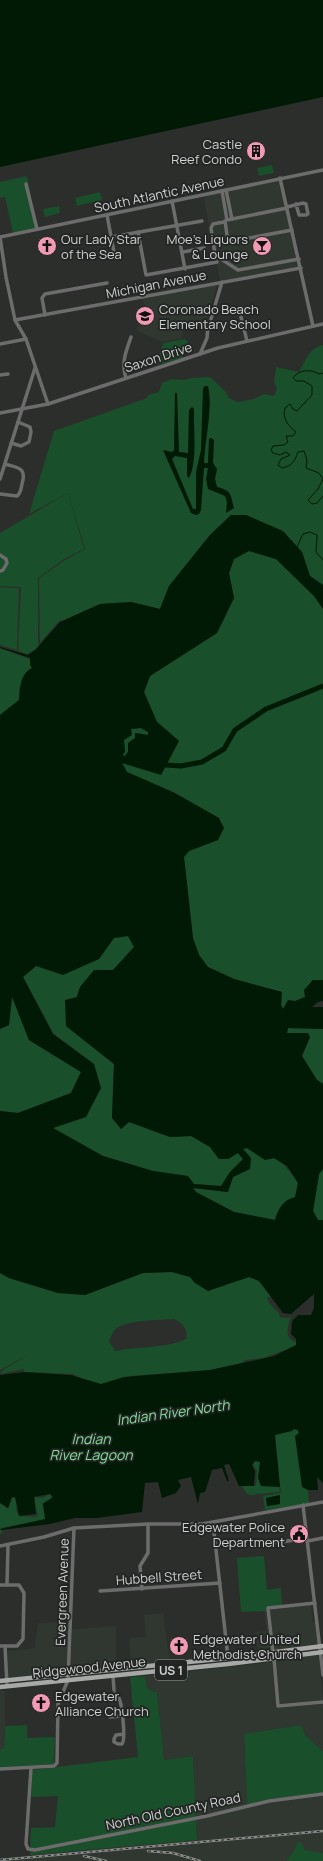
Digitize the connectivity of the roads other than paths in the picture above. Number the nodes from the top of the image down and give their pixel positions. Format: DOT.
graph roads {
  1 [pos="323,170"];
  2 [pos="280,178"];
  3 [pos="26,184"];
  4 [pos="224,190"];
  5 [pos="172,201"];
  6 [pos="296,204"];
  7 [pos="287,207"];
  8 [pos="107,215"];
  9 [pos="232,219"];
  10 [pos="202,221"];
  11 [pos="226,221"];
  12 [pos="177,225"];
  13 [pos="37,229"];
  14 [pos="292,230"];
  15 [pos="138,232"];
  16 [pos="0,237"];
  17 [pos="112,237"];
  18 [pos="204,248"];
  19 [pos="183,252"];
  20 [pos="115,258"];
  21 [pos="299,259"];
  22 [pos="217,262"];
  23 [pos="301,268"];
  24 [pos="185,269"];
  25 [pos="6,277"];
  26 [pos="0,278"];
  27 [pos="222,282"];
  28 [pos="107,283"];
  29 [pos="45,315"];
  30 [pos="241,317"];
  31 [pos="211,319"];
  32 [pos="15,320"];
  33 [pos="323,324"];
  34 [pos="208,326"];
  35 [pos="313,326"];
  36 [pos="131,337"];
  37 [pos="26,339"];
  38 [pos="247,341"];
  39 [pos="0,344"];
  40 [pos="200,354"];
  41 [pos="36,367"];
  42 [pos="8,374"];
  43 [pos="0,375"];
  44 [pos="126,378"];
  45 [pos="48,404"];
  46 [pos="22,410"];
  47 [pos="0,413"];
  48 [pos="18,422"];
  49 [pos="11,443"];
  50 [pos="5,464"];
  51 [pos="0,479"];
  52 [pos="0,494"];
  53 [pos="0,555"];
  54 [pos="0,571"];
  55 [pos="323,1502"];
  56 [pos="304,1505"];
  57 [pos="213,1523"];
  58 [pos="148,1524"];
  59 [pos="74,1528"];
  60 [pos="323,1538"];
  61 [pos="308,1541"];
  62 [pos="266,1544"];
  63 [pos="8,1545"];
  64 [pos="0,1546"];
  65 [pos="220,1583"];
  66 [pos="0,1585"];
  67 [pos="7,1585"];
  68 [pos="142,1589"];
  69 [pos="100,1591"];
  70 [pos="316,1603"];
  71 [pos="0,1646"];
  72 [pos="5,1646"];
  73 [pos="322,1646"];
  74 [pos="322,1652"];
  75 [pos="273,1656"];
  76 [pos="228,1658"];
  77 [pos="208,1666"];
  78 [pos="68,1674"];
  79 [pos="323,1675"];
  80 [pos="113,1676"];
  81 [pos="7,1680"];
  82 [pos="68,1680"];
  83 [pos="0,1681"];
  84 [pos="7,1686"];
  85 [pos="0,1687"];
  86 [pos="323,1702"];
  87 [pos="122,1716"];
  88 [pos="110,1717"];
  89 [pos="124,1734"];
  90 [pos="31,1768"];
  91 [pos="0,1769"];
  92 [pos="323,1794"];
  1 -- 2 [label="street, South Atlantic Avenue"];
  2 -- 4 [label="street, South Atlantic Avenue"];
  2 -- 7 [label="street"];
  3 -- 13 [label="street"];
  4 -- 5 [label="street, South Atlantic Avenue"];
  4 -- 9 [label="street"];
  4 -- 11 [label="street"];
  5 -- 8 [label="street, South Atlantic Avenue"];
  5 -- 12 [label="street"];
  6 -- 7 [label="street"];
  7 -- 9 [label="street"];
  7 -- 14 [label="street"];
  8 -- 13 [label="street, South Atlantic Avenue"];
  8 -- 17 [label="street"];
  9 -- 11 [label="street"];
  10 -- 12 [label="street"];
  11 -- 14 [label="street"];
  11 -- 21 [label="street"];
  12 -- 15 [label="street"];
  12 -- 19 [label="street"];
  13 -- 16 [label="street, South Atlantic Avenue"];
  14 -- 21 [label="street"];
  15 -- 17 [label="street"];
  15 -- 24 [label="street"];
  16 -- 25 [label="street"];
  17 -- 20 [label="street"];
  18 -- 19 [label="street"];
  19 -- 24 [label="street"];
  21 -- 23 [label="street"];
  22 -- 24 [label="street"];
  23 -- 27 [label="street, Michigan Avenue"];
  23 -- 35 [label="street"];
  25 -- 26 [label="street"];
  25 -- 32 [label="street"];
  27 -- 29 [label="street, Michigan Avenue"];
  27 -- 31 [label="street"];
  28 -- 29 [label="street"];
  29 -- 32 [label="street, Michigan Avenue"];
  30 -- 38 [label="street"];
  32 -- 37 [label="street"];
  33 -- 35 [label="street, Saxon Drive"];
  34 -- 40 [label="street"];
  35 -- 38 [label="street, Saxon Drive"];
  36 -- 44 [label="street"];
  37 -- 39 [label="street"];
  37 -- 41 [label="street"];
  38 -- 40 [label="street, Saxon Drive"];
  40 -- 44 [label="street, Saxon Drive"];
  41 -- 45 [label="street"];
  41 -- 46 [label="street"];
  42 -- 43 [label="street"];
  44 -- 45 [label="street, Saxon Drive"];
  45 -- 46 [label="street, Saxon Drive"];
  46 -- 47 [label="street, Saxon Drive"];
  46 -- 48 [label="street"];
  48 -- 49 [label="street"];
  48 -- 49 [label="street"];
  49 -- 50 [label="street"];
  50 -- 51 [label="street"];
  50 -- 52 [label="street"];
  53 -- 54 [label="street"];
  55 -- 56 [label="street"];
  56 -- 57 [label="street"];
  56 -- 61 [label="street"];
  57 -- 58 [label="street"];
  57 -- 65 [label="street"];
  58 -- 59 [label="street"];
  58 -- 68 [label="street"];
  59 -- 63 [label="street"];
  59 -- 78 [label="street, Evergreen Avenue"];
  60 -- 61 [label="street"];
  61 -- 62 [label="street"];
  61 -- 70 [label="street"];
  63 -- 64 [label="street"];
  63 -- 67 [label="street"];
  65 -- 68 [label="street, Hubbell Street"];
  65 -- 76 [label="street"];
  66 -- 67 [label="street"];
  67 -- 72 [label="street"];
  68 -- 69 [label="street, Hubbell Street"];
  70 -- 73 [label="street"];
  70 -- 75 [label="street"];
  71 -- 72 [label="street"];
  72 -- 81 [label="street"];
  73 -- 74 [label="street"];
  73 -- 75 [label="main road, Ridgewood Avenue / US 1"];
  74 -- 75 [label="main road, Ridgewood Avenue / US 1"];
  74 -- 79 [label="street"];
  75 -- 76 [label="main road, Ridgewood Avenue / US 1"];
  75 -- 77 [label="main road, Ridgewood Avenue / US 1"];
  75 -- 86 [label="street"];
  76 -- 77 [label="main road"];
  76 -- 78 [label="main road, Ridgewood Avenue / US 1"];
  77 -- 80 [label="main road, Ridgewood Avenue / US 1"];
  78 -- 81 [label="main road, Ridgewood Avenue / US 1"];
  78 -- 82 [label="street, Evergreen Avenue"];
  80 -- 82 [label="main road, Ridgewood Avenue / US 1"];
  80 -- 87 [label="street"];
  81 -- 83 [label="main road, Ridgewood Avenue / US 1"];
  81 -- 84 [label="street"];
  82 -- 84 [label="main road, Ridgewood Avenue / US 1"];
  82 -- 90 [label="street"];
  84 -- 85 [label="main road, Ridgewood Avenue / US 1"];
  87 -- 88 [label="street"];
  87 -- 89 [label="street"];
  90 -- 91 [label="street"];
  90 -- 92 [label="street, North Old County Road"];
}
